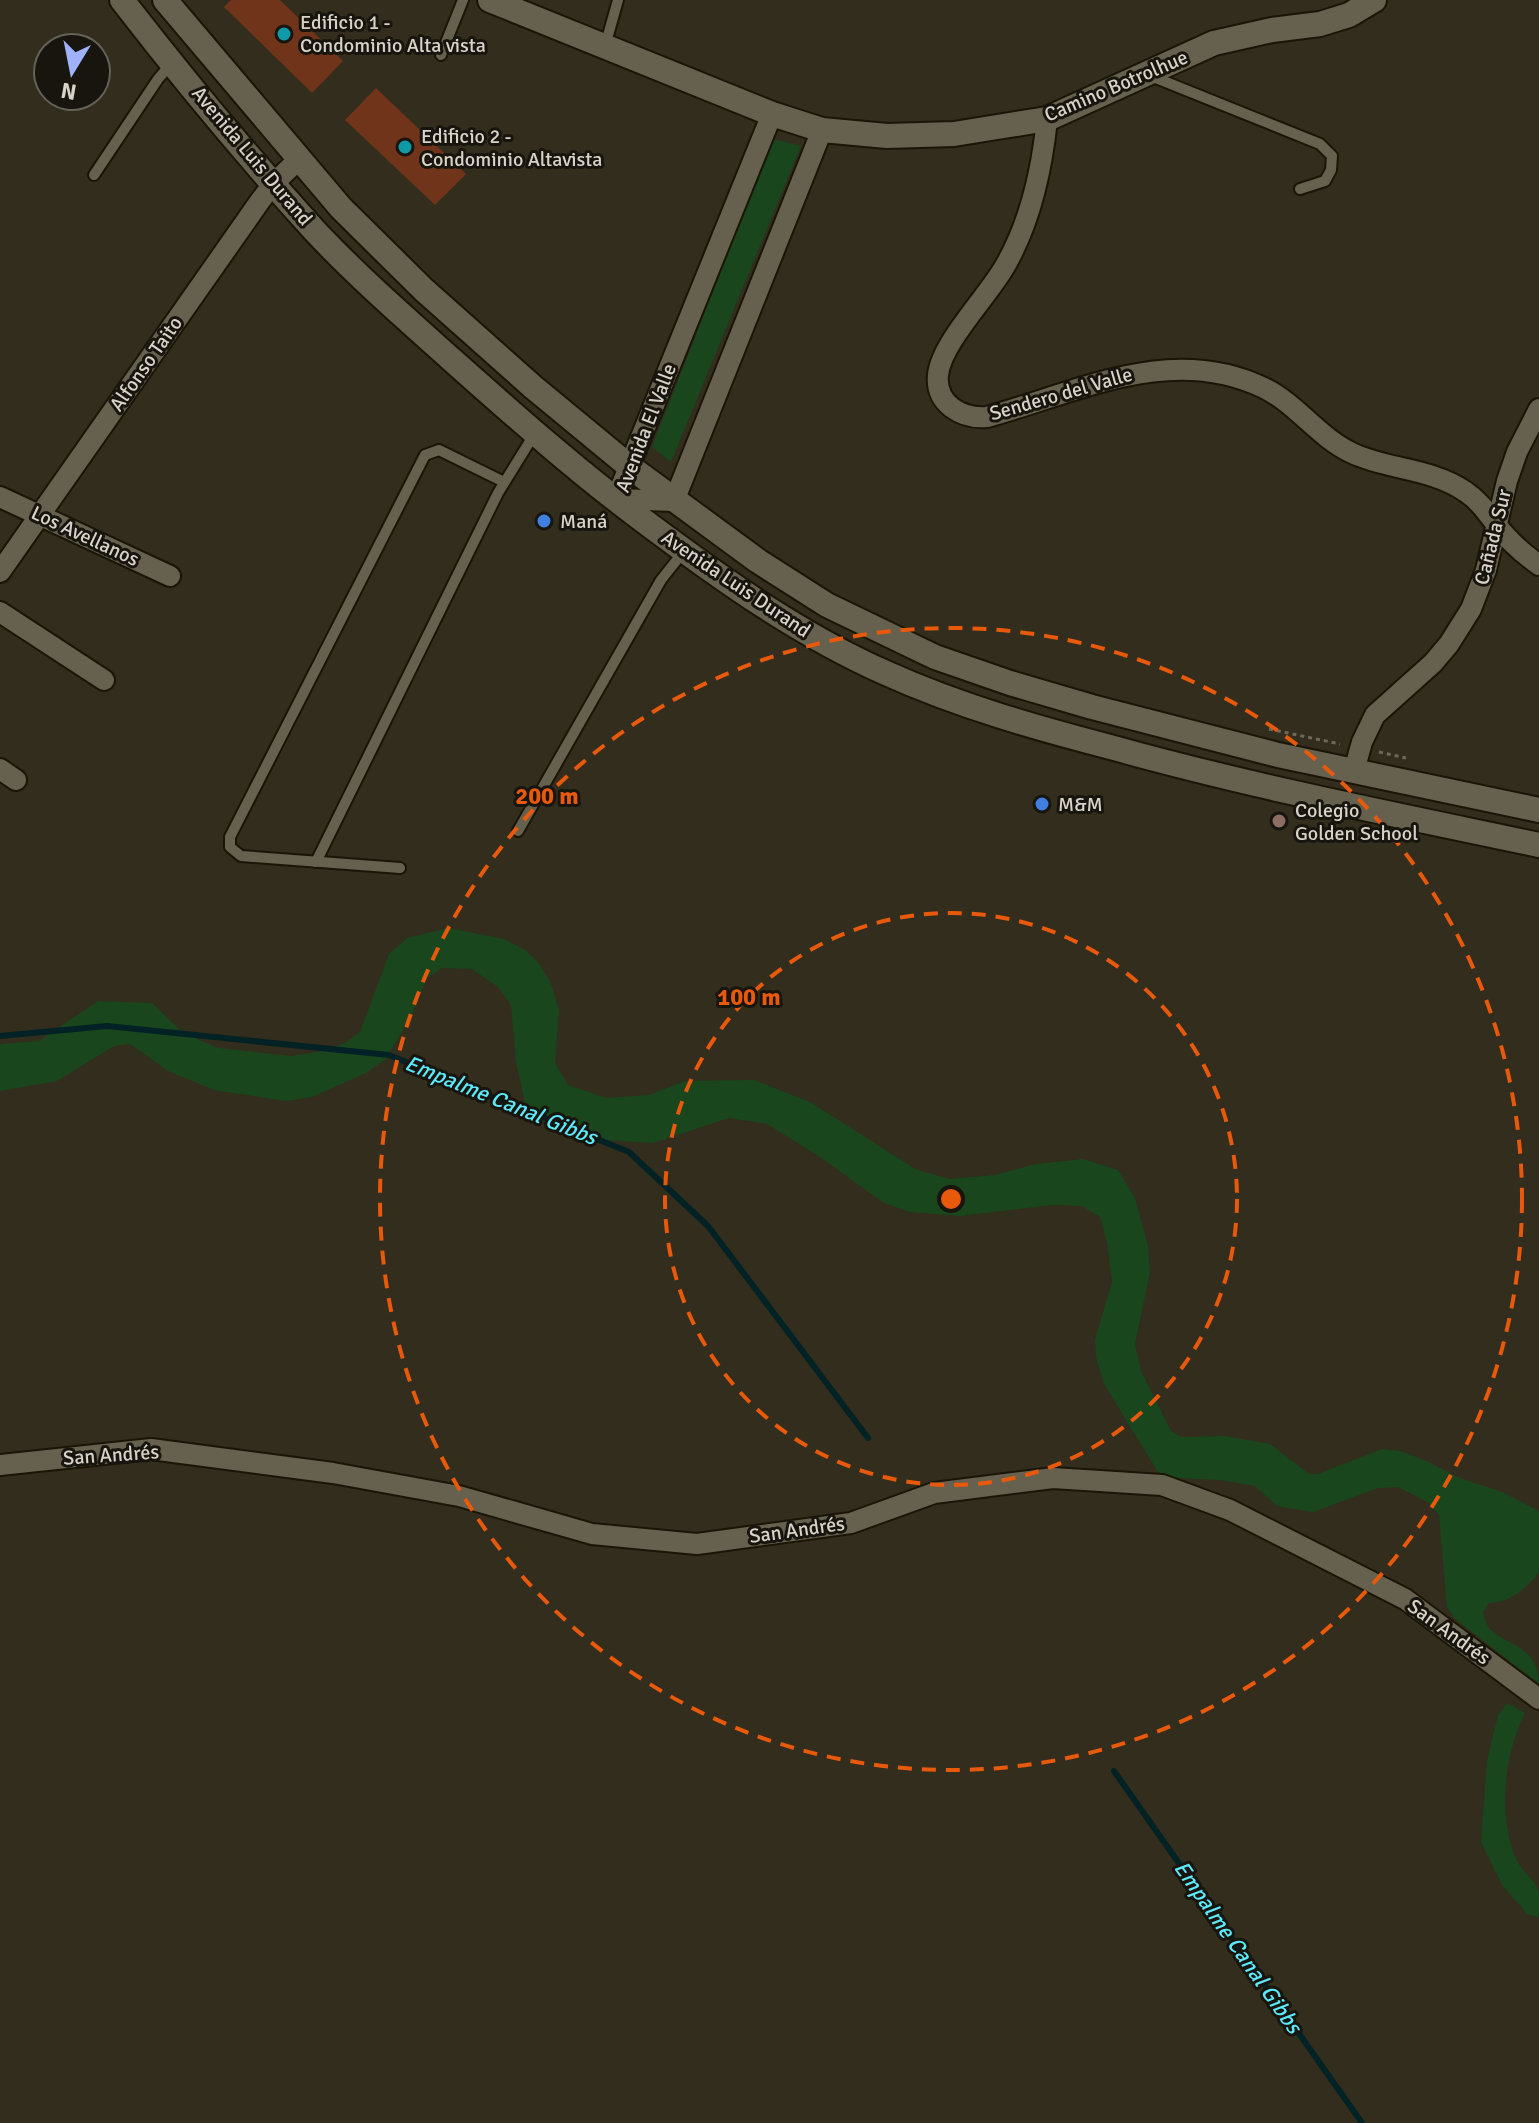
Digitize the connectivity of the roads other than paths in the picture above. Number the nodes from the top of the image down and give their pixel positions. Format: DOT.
graph roads {
  1 [pos="122,0"];
  2 [pos="165,0"];
  3 [pos="463,0"];
  4 [pos="490,0"];
  5 [pos="618,0"];
  6 [pos="1374,0"];
  7 [pos="605,47"];
  8 [pos="441,55"];
  9 [pos="173,62"];
  10 [pos="1145,74"];
  11 [pos="772,114"];
  12 [pos="1047,119"];
  13 [pos="822,130"];
  14 [pos="298,160"];
  15 [pos="94,175"];
  16 [pos="273,184"];
  17 [pos="1300,189"];
  18 [pos="1539,409"];
  19 [pos="535,433"];
  20 [pos="630,467"];
  21 [pos="504,482"];
  22 [pos="0,497"];
  23 [pos="616,499"];
  24 [pos="674,501"];
  25 [pos="40,515"];
  26 [pos="1495,523"];
  27 [pos="684,551"];
  28 [pos="1539,565"];
  29 [pos="0,572"];
  30 [pos="170,576"];
  31 [pos="0,612"];
  32 [pos="104,680"];
  33 [pos="1357,760"];
  34 [pos="1539,810"];
  35 [pos="518,831"];
  36 [pos="1539,845"];
  37 [pos="316,862"];
  38 [pos="400,868"];
  39 [pos="0,1465"];
  40 [pos="1539,1699"];
  1 -- 9 [label="street, Avenida Luis Durand"];
  2 -- 14 [label="street, Avenida Luis Durand"];
  3 -- 8 [label="lane"];
  4 -- 7 [label="street, Camino Botrolhue"];
  5 -- 7 [label="lane"];
  6 -- 10 [label="street, Camino Botrolhue"];
  7 -- 11 [label="street, Camino Botrolhue"];
  9 -- 15 [label="lane"];
  9 -- 16 [label="street, Avenida Luis Durand"];
  10 -- 12 [label="street, Camino Botrolhue"];
  10 -- 17 [label="lane"];
  11 -- 13 [label="street, Camino Botrolhue"];
  11 -- 20 [label="street, Avenida El Valle"];
  12 -- 13 [label="street, Camino Botrolhue"];
  12 -- 26 [label="street, Sendero del Valle"];
  13 -- 24 [label="street"];
  14 -- 16 [label="street, Alfonso Taito"];
  14 -- 20 [label="street, Avenida Luis Durand"];
  16 -- 19 [label="street, Avenida Luis Durand"];
  16 -- 25 [label="street, Alfonso Taito"];
  18 -- 26 [label="street, Cañada Sur"];
  19 -- 21 [label="lane"];
  19 -- 23 [label="street, Avenida Luis Durand"];
  20 -- 23 [label="street, Avenida El Valle"];
  20 -- 24 [label="street, Avenida Luis Durand"];
  21 -- 37 [label="lane"];
  21 -- 37 [label="lane"];
  22 -- 25 [label="street, Los Avellanos"];
  23 -- 24 [label="street, Avenida El Valle"];
  23 -- 27 [label="street, Avenida Luis Durand"];
  24 -- 33 [label="street, Avenida Luis Durand"];
  25 -- 29 [label="street, Alfonso Taito"];
  25 -- 30 [label="street, Los Avellanos"];
  26 -- 28 [label="street"];
  26 -- 33 [label="street, Cañada Sur"];
  27 -- 35 [label="lane"];
  27 -- 36 [label="street, Avenida Luis Durand"];
  31 -- 32 [label="street"];
  33 -- 34 [label="street, Avenida Luis Durand"];
  37 -- 38 [label="lane"];
  39 -- 40 [label="street, San Andrés"];
}
